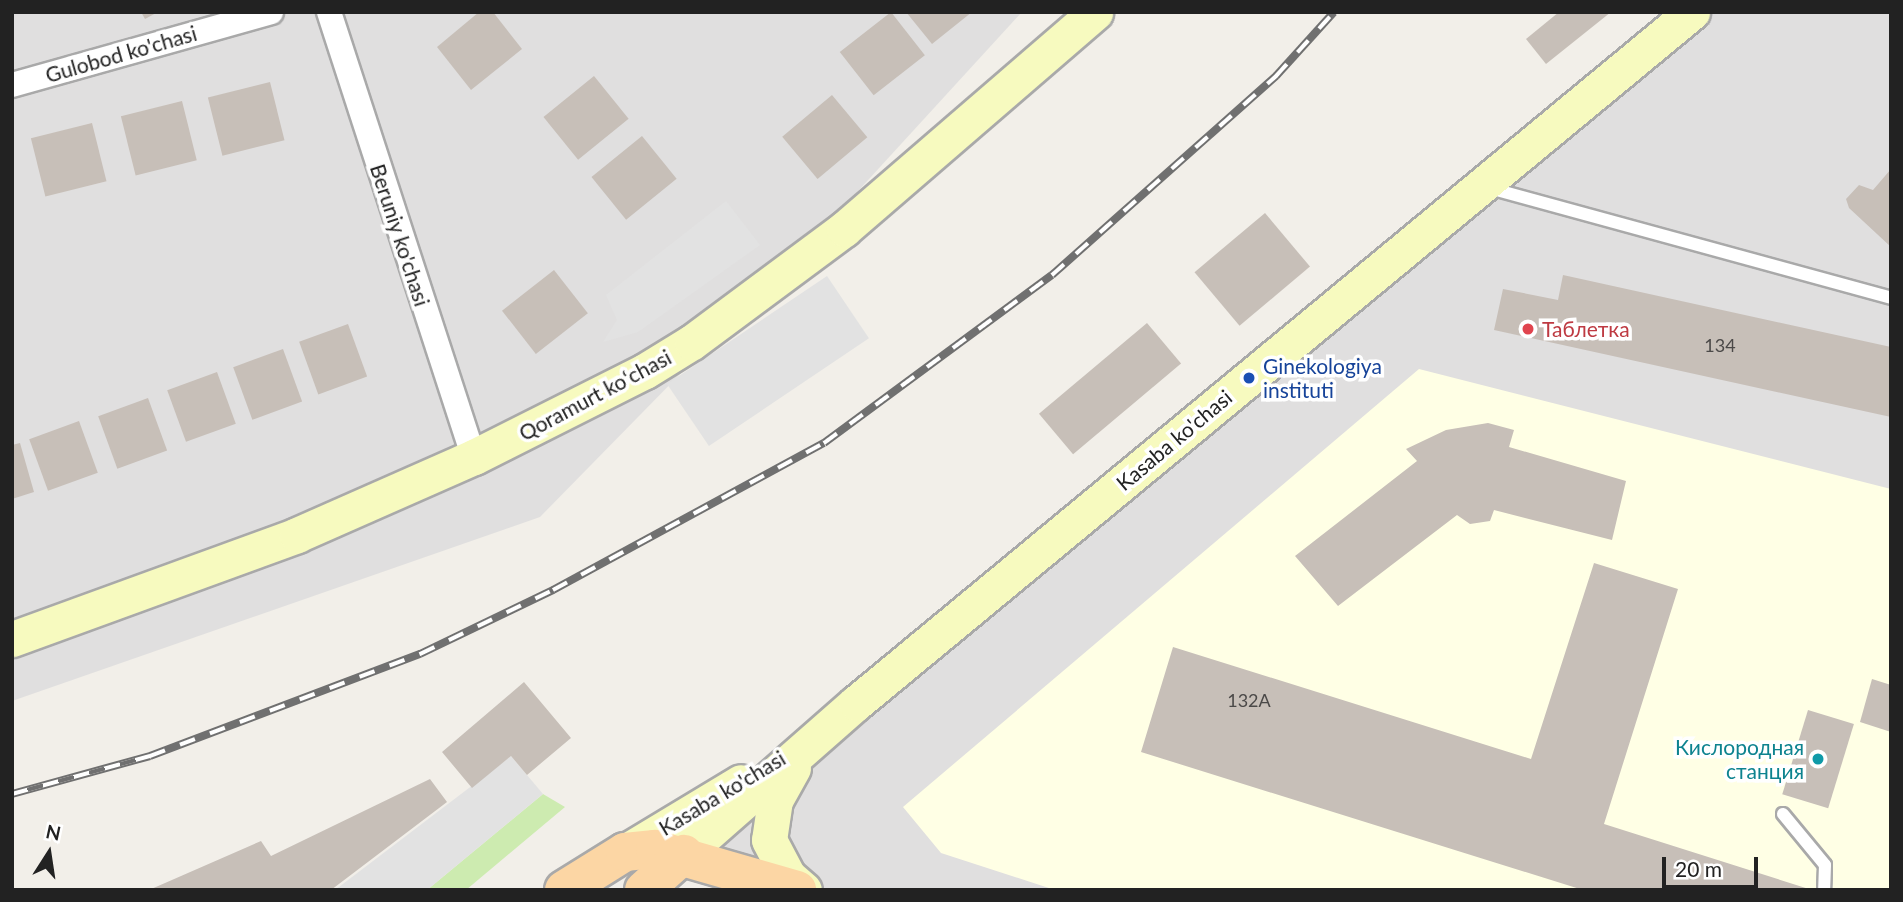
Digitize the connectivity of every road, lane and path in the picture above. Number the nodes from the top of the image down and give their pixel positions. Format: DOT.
graph roads {
  1 [pos="271,12"];
  2 [pos="328,12"];
  3 [pos="1068,12"];
  4 [pos="1095,12"];
  5 [pos="1692,12"];
  6 [pos="12,85"];
  7 [pos="1482,186"];
  8 [pos="1891,298"];
  9 [pos="471,451"];
  10 [pos="12,624"];
  11 [pos="12,639"];
  12 [pos="818,734"];
  13 [pos="1783,814"];
  14 [pos="625,852"];
  15 [pos="684,854"];
  16 [pos="569,889"];
  17 [pos="630,890"];
  18 [pos="644,890"];
  19 [pos="797,890"];
  20 [pos="804,890"];
  21 [pos="1824,890"];
  1 -- 6 [label="street, Gulobod ko'chasi"];
  2 -- 9 [label="street, Beruniy ko'chasi"];
  3 -- 9 [label="main road, Qoramurt koʻchasi"];
  4 -- 9 [label="main road, Qoramurt koʻchasi"];
  5 -- 7 [label="main road, Kasaba ko'chasi"];
  7 -- 8 [label="lane"];
  7 -- 12 [label="main road, Kasaba ko'chasi"];
  9 -- 10 [label="main road, Qoramurt koʻchasi"];
  9 -- 11 [label="main road, Qoramurt koʻchasi"];
  12 -- 14 [label="main road, Kasaba ko'chasi"];
  12 -- 15 [label="main road, Kasaba ko'chasi"];
  12 -- 20 [label="main road"];
  13 -- 21 [label="lane"];
  14 -- 15 [label="main road"];
  14 -- 16 [label="main road"];
  14 -- 17 [label="main road"];
  15 -- 18 [label="main road"];
  15 -- 19 [label="main road"];
}
